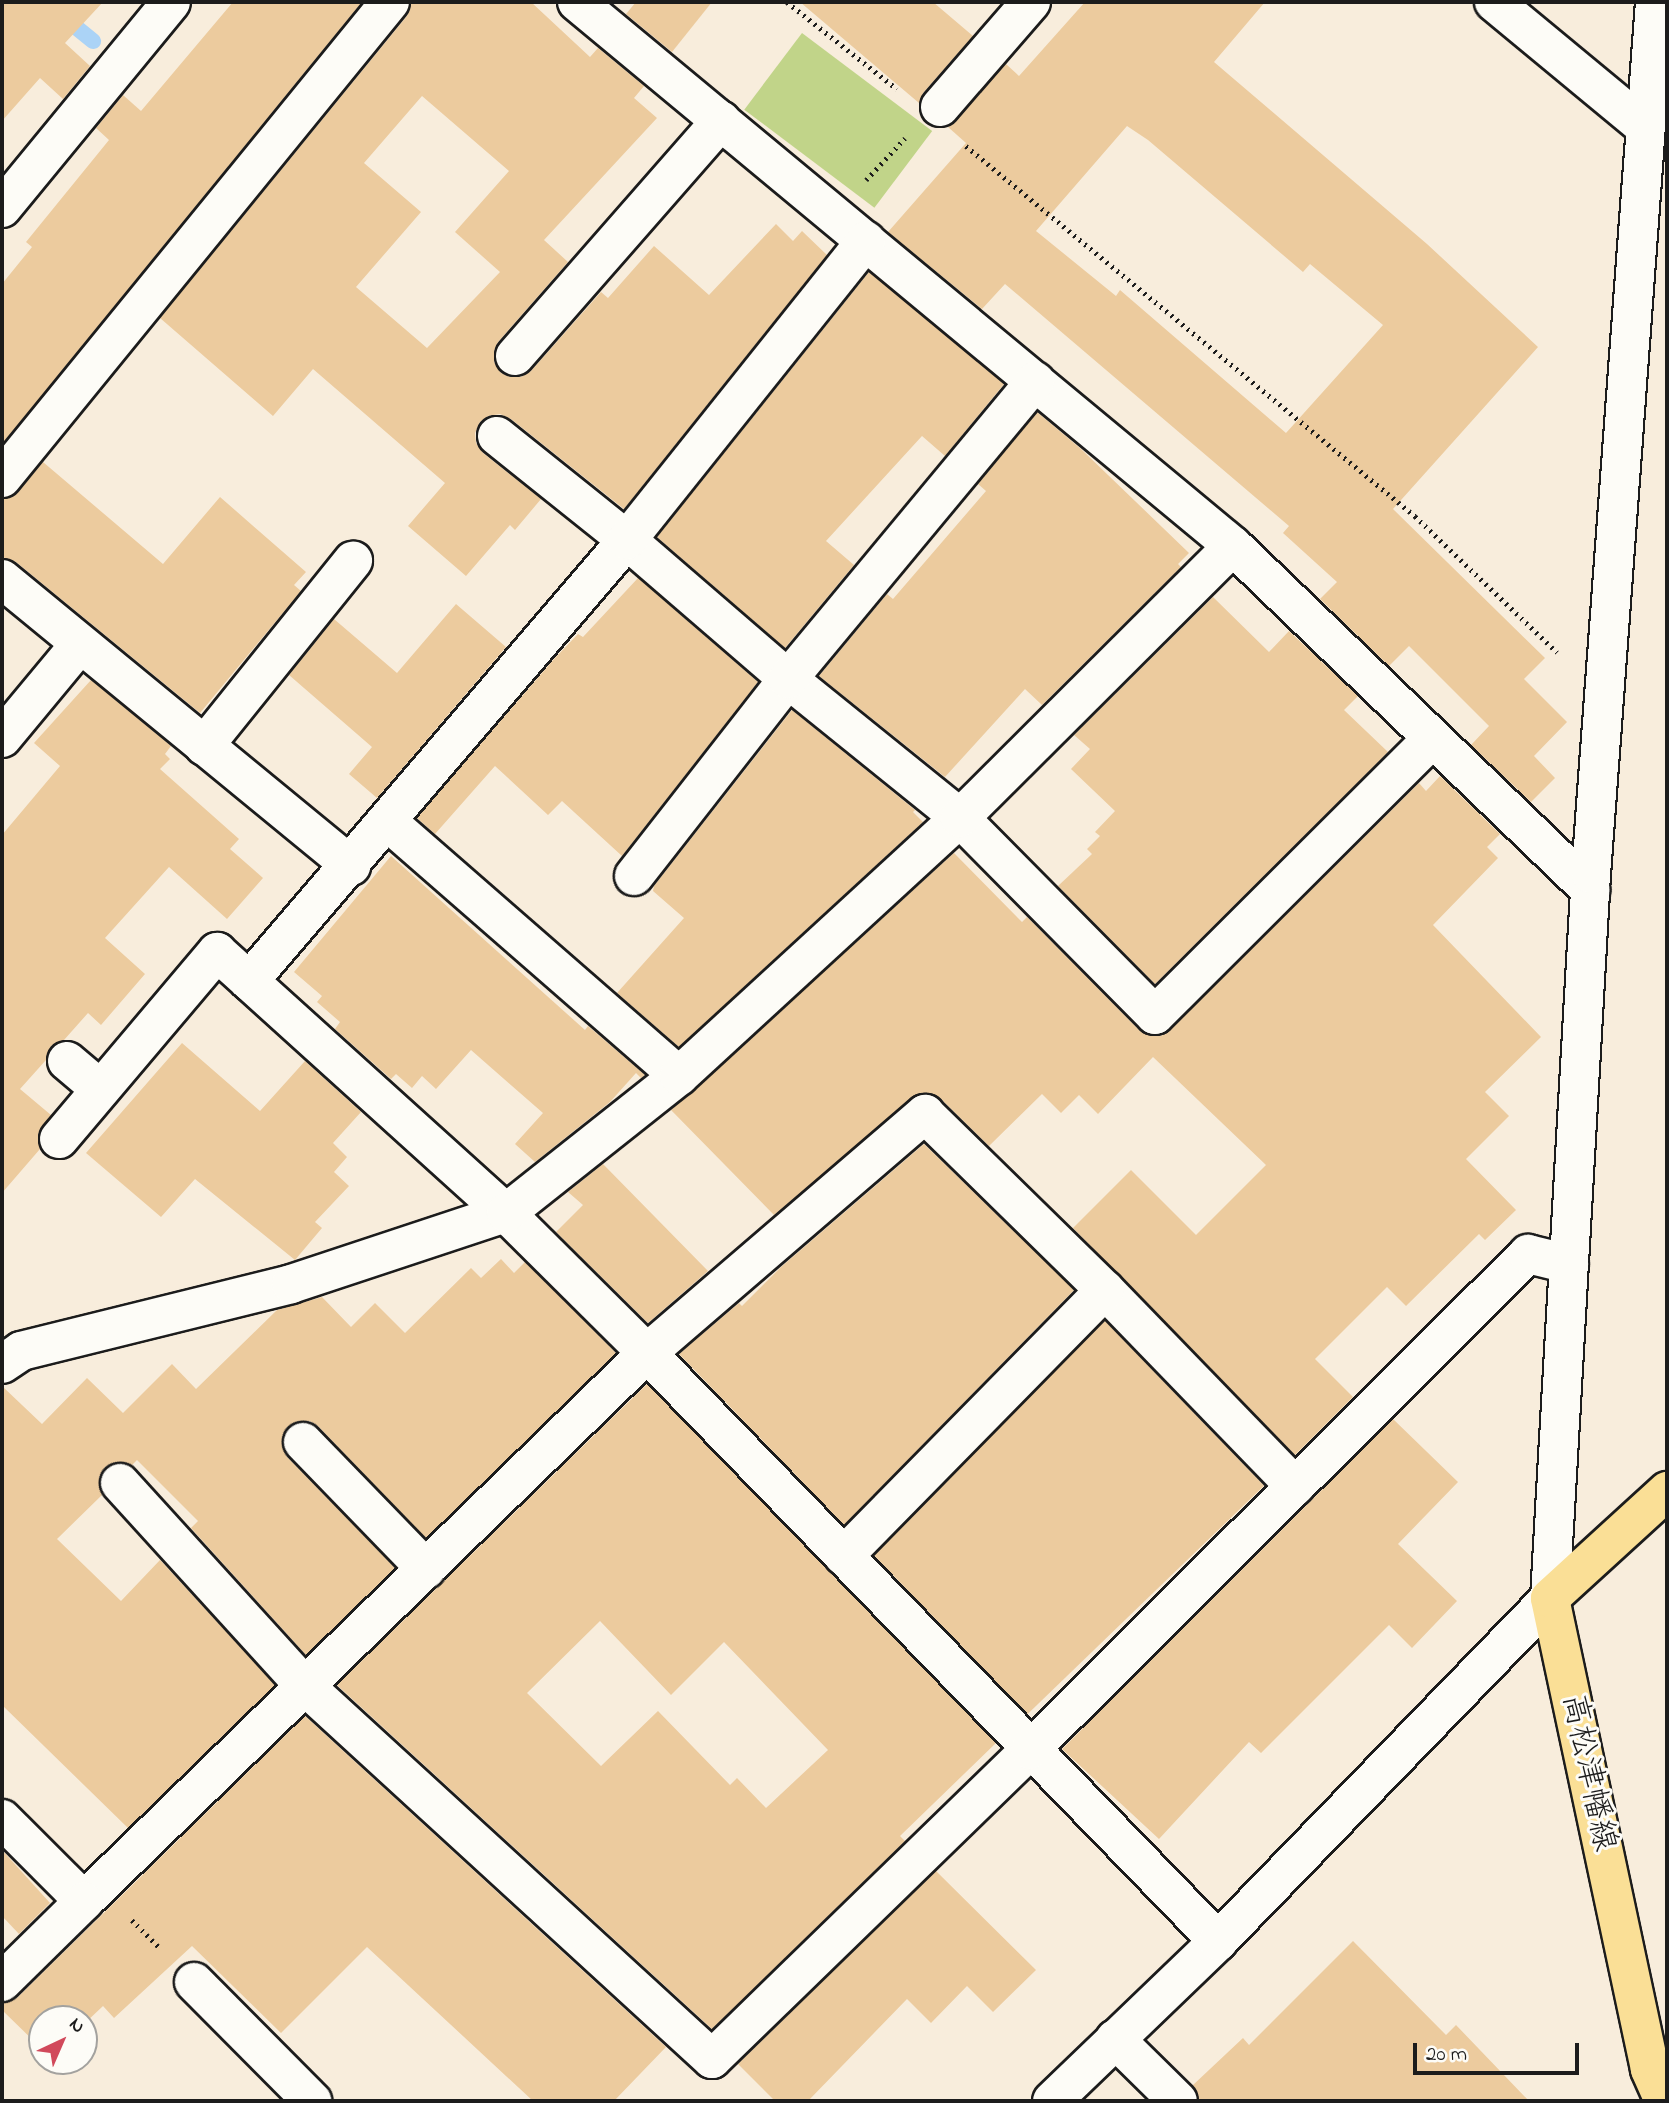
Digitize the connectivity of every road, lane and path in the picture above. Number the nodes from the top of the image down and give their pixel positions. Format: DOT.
graph roads {
  1 [pos="172,2"];
  2 [pos="390,2"];
  3 [pos="577,2"];
  4 [pos="788,2"];
  5 [pos="1031,2"];
  6 [pos="1494,2"];
  7 [pos="1655,2"];
  8 [pos="935,112"];
  9 [pos="721,121"];
  10 [pos="1645,127"];
  11 [pos="2,208"];
  12 [pos="834,216"];
  13 [pos="866,241"];
  14 [pos="515,356"];
  15 [pos="1035,381"];
  16 [pos="497,436"];
  17 [pos="2,478"];
  18 [pos="627,540"];
  19 [pos="1233,546"];
  20 [pos="353,561"];
  21 [pos="2,579"];
  22 [pos="80,644"];
  23 [pos="788,680"];
  24 [pos="1606,699"];
  25 [pos="2,738"];
  26 [pos="1433,738"];
  27 [pos="204,746"];
  28 [pos="960,818"];
  29 [pos="388,822"];
  30 [pos="351,866"];
  31 [pos="634,876"];
  32 [pos="1590,890"];
  33 [pos="249,981"];
  34 [pos="67,1061"];
  35 [pos="679,1076"];
  36 [pos="100,1089"];
  37 [pos="58,1139"];
  38 [pos="506,1213"];
  39 [pos="1569,1264"];
  40 [pos="1105,1290"];
  41 [pos="648,1353"];
  42 [pos="2,1364"];
  43 [pos="303,1442"];
  44 [pos="120,1483"];
  45 [pos="1295,1486"];
  46 [pos="1667,1491"];
  47 [pos="844,1556"];
  48 [pos="426,1569"];
  49 [pos="1550,1598"];
  50 [pos="305,1686"];
  51 [pos="1030,1750"];
  52 [pos="2,1819"];
  53 [pos="92,1894"];
  54 [pos="1218,1941"];
  55 [pos="2,1982"];
  56 [pos="194,1982"];
  57 [pos="1115,2039"];
  58 [pos="312,2101"];
  59 [pos="1052,2101"];
  60 [pos="1178,2101"];
  61 [pos="1664,2101"];
  1 -- 11 [label="street"];
  2 -- 17 [label="street"];
  3 -- 9 [label="street"];
  4 -- 8 [label="path"];
  5 -- 8 [label="street"];
  6 -- 10 [label="street"];
  7 -- 10 [label="street"];
  8 -- 12 [label="path"];
  8 -- 24 [label="path"];
  9 -- 12 [label="street"];
  9 -- 14 [label="street"];
  10 -- 24 [label="street"];
  12 -- 13 [label="street"];
  13 -- 15 [label="street"];
  13 -- 18 [label="street"];
  15 -- 19 [label="street"];
  15 -- 23 [label="street"];
  16 -- 18 [label="street"];
  18 -- 23 [label="street"];
  18 -- 29 [label="street"];
  19 -- 26 [label="street"];
  19 -- 28 [label="street"];
  20 -- 27 [label="street"];
  21 -- 22 [label="street"];
  22 -- 25 [label="street"];
  22 -- 27 [label="street"];
  23 -- 28 [label="street"];
  23 -- 31 [label="street"];
  24 -- 32 [label="street"];
  26 -- 28 [label="street"];
  26 -- 32 [label="street"];
  27 -- 30 [label="street"];
  28 -- 35 [label="street"];
  29 -- 30 [label="street"];
  29 -- 35 [label="street"];
  30 -- 33 [label="street"];
  32 -- 39 [label="street"];
  33 -- 36 [label="street"];
  33 -- 38 [label="street"];
  34 -- 36 [label="street"];
  35 -- 38 [label="street"];
  36 -- 37 [label="street"];
  38 -- 41 [label="street"];
  38 -- 42 [label="street"];
  39 -- 45 [label="street"];
  39 -- 49 [label="street"];
  40 -- 41 [label="street"];
  40 -- 45 [label="street"];
  40 -- 47 [label="street"];
  41 -- 47 [label="street"];
  41 -- 48 [label="street"];
  43 -- 48 [label="street"];
  44 -- 50 [label="street"];
  45 -- 51 [label="street"];
  46 -- 49 [label="main road"];
  47 -- 51 [label="street"];
  48 -- 50 [label="street"];
  49 -- 54 [label="street"];
  49 -- 61 [label="main road, 高松津幡線"];
  50 -- 51 [label="street"];
  50 -- 53 [label="street"];
  51 -- 54 [label="street"];
  52 -- 53 [label="street"];
  53 -- 55 [label="street"];
  53 -- 56 [label="path"];
  54 -- 57 [label="street"];
  56 -- 58 [label="street"];
  57 -- 59 [label="street"];
  57 -- 60 [label="street"];
}
